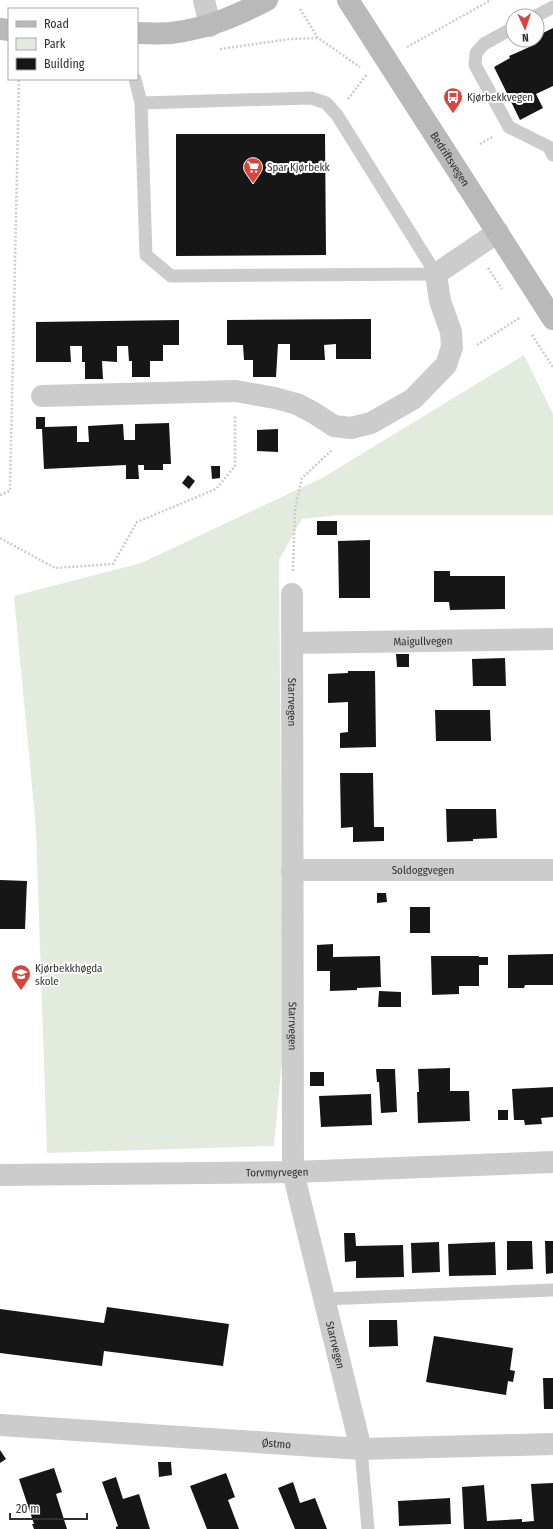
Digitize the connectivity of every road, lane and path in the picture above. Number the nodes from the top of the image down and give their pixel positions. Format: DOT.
graph roads {
  1 [pos="204,0"];
  2 [pos="267,0"];
  3 [pos="348,0"];
  4 [pos="491,0"];
  5 [pos="300,9"];
  6 [pos="210,26"];
  7 [pos="505,32"];
  8 [pos="138,33"];
  9 [pos="318,38"];
  10 [pos="404,48"];
  11 [pos="216,50"];
  12 [pos="362,68"];
  13 [pos="371,70"];
  14 [pos="368,72"];
  15 [pos="372,79"];
  16 [pos="19,80"];
  17 [pos="135,80"];
  18 [pos="141,103"];
  19 [pos="337,115"];
  20 [pos="553,155"];
  21 [pos="498,232"];
  22 [pos="476,248"];
  23 [pos="436,274"];
  24 [pos="504,292"];
  25 [pos="517,311"];
  26 [pos="521,317"];
  27 [pos="553,319"];
  28 [pos="525,323"];
  29 [pos="529,330"];
  30 [pos="446,365"];
  31 [pos="553,366"];
  32 [pos="236,391"];
  33 [pos="42,396"];
  34 [pos="351,428"];
  35 [pos="0,495"];
  36 [pos="0,538"];
  37 [pos="292,594"];
  38 [pos="553,638"];
  39 [pos="293,643"];
  40 [pos="292,870"];
  41 [pos="553,870"];
  42 [pos="553,1162"];
  43 [pos="293,1172"];
  44 [pos="0,1175"];
  45 [pos="553,1290"];
  46 [pos="324,1299"];
  47 [pos="0,1425"];
  48 [pos="553,1444"];
  49 [pos="361,1449"];
  50 [pos="368,1529"];
  1 -- 6 [label="street"];
  2 -- 6 [label="street"];
  3 -- 21 [label="street, Bedriftsvegen"];
  4 -- 10 [label="path"];
  5 -- 9 [label="path"];
  6 -- 8 [label="street"];
  7 -- 20 [label="lane"];
  9 -- 11 [label="path"];
  9 -- 12 [label="path"];
  13 -- 14 [label="path"];
  14 -- 15 [label="path"];
  14 -- 19 [label="path"];
  16 -- 35 [label="path"];
  17 -- 18 [label="lane"];
  18 -- 19 [label="lane"];
  18 -- 23 [label="lane"];
  19 -- 23 [label="lane"];
  21 -- 22 [label="street"];
  21 -- 27 [label="street, Bedriftsvegen"];
  22 -- 23 [label="street"];
  22 -- 24 [label="path"];
  23 -- 30 [label="street"];
  25 -- 26 [label="path"];
  26 -- 28 [label="path"];
  26 -- 30 [label="path"];
  29 -- 31 [label="path"];
  30 -- 34 [label="street"];
  32 -- 33 [label="street"];
  32 -- 34 [label="street"];
  32 -- 36 [label="path"];
  34 -- 37 [label="path"];
  37 -- 39 [label="street, Starrvegen"];
  38 -- 39 [label="street, Maigullvegen"];
  39 -- 40 [label="street, Starrvegen"];
  40 -- 41 [label="street, Soldoggvegen"];
  40 -- 43 [label="street, Starrvegen"];
  42 -- 43 [label="street, Torvmyrvegen"];
  43 -- 44 [label="street, Torvmyrvegen"];
  43 -- 46 [label="street, Starrvegen"];
  45 -- 46 [label="lane"];
  46 -- 49 [label="street, Starrvegen"];
  47 -- 49 [label="street, Østmo"];
  48 -- 49 [label="street, Østmo"];
  49 -- 50 [label="lane"];
}
